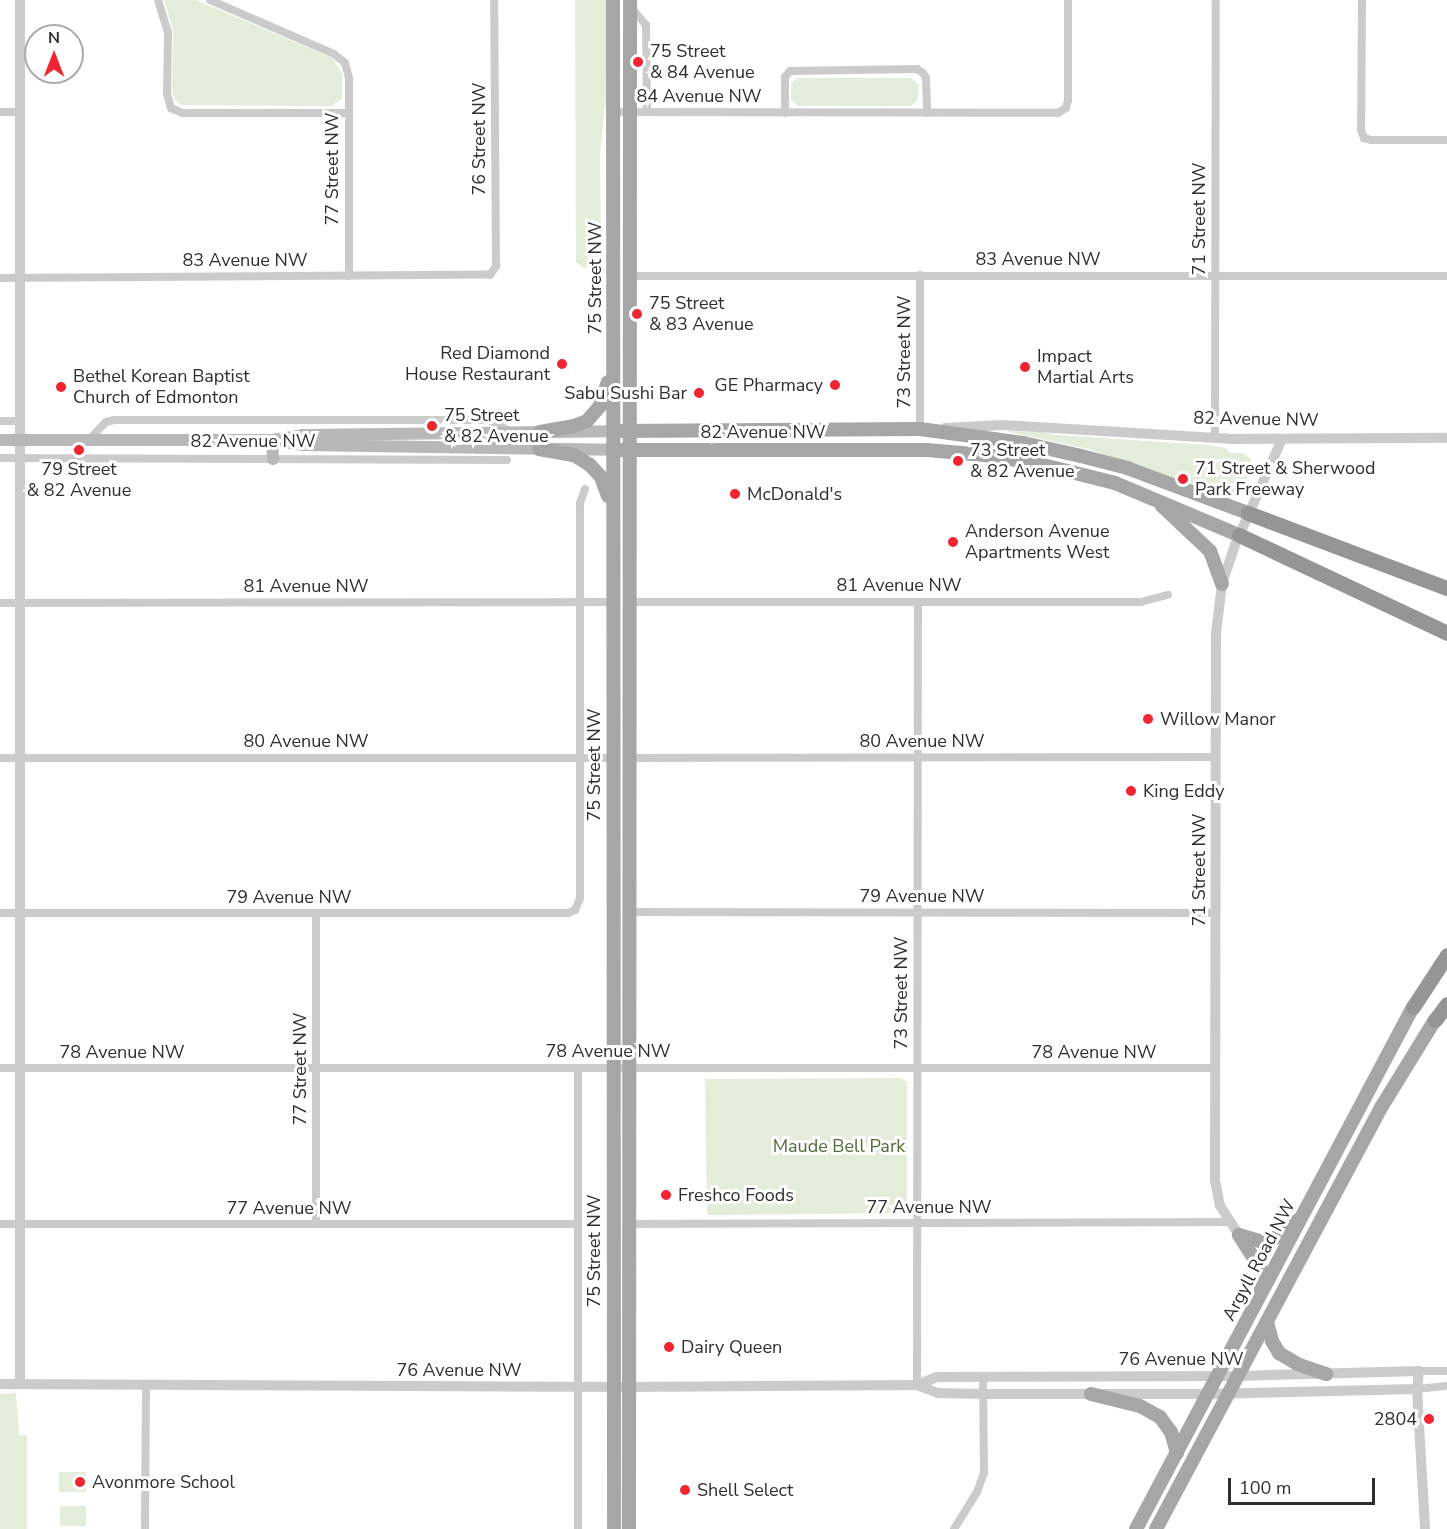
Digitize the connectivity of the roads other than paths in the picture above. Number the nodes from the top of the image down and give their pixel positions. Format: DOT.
graph roads {
  1 [pos="20,0"];
  2 [pos="158,0"];
  3 [pos="210,0"];
  4 [pos="494,0"];
  5 [pos="613,0"];
  6 [pos="1068,0"];
  7 [pos="1216,0"];
  8 [pos="1362,0"];
  9 [pos="630,3"];
  10 [pos="0,112"];
  11 [pos="21,112"];
  12 [pos="613,112"];
  13 [pos="629,112"];
  14 [pos="646,112"];
  15 [pos="349,113"];
  16 [pos="785,113"];
  17 [pos="927,113"];
  18 [pos="1447,140"];
  19 [pos="490,275"];
  20 [pos="920,275"];
  21 [pos="349,276"];
  22 [pos="629,276"];
  23 [pos="1215,276"];
  24 [pos="1447,276"];
  25 [pos="0,278"];
  26 [pos="21,278"];
  27 [pos="612,365"];
  28 [pos="0,421"];
  29 [pos="21,421"];
  30 [pos="920,429"];
  31 [pos="612,431"];
  32 [pos="630,431"];
  33 [pos="511,432"];
  34 [pos="540,432"];
  35 [pos="1215,438"];
  36 [pos="1447,438"];
  37 [pos="1282,439"];
  38 [pos="0,440"];
  39 [pos="21,440"];
  40 [pos="89,440"];
  41 [pos="272,440"];
  42 [pos="539,449"];
  43 [pos="612,450"];
  44 [pos="630,450"];
  45 [pos="0,458"];
  46 [pos="21,458"];
  47 [pos="273,459"];
  48 [pos="507,460"];
  49 [pos="585,489"];
  50 [pos="1152,497"];
  51 [pos="1248,513"];
  52 [pos="612,523"];
  53 [pos="1239,535"];
  54 [pos="1222,584"];
  55 [pos="1447,588"];
  56 [pos="1168,595"];
  57 [pos="580,602"];
  58 [pos="612,602"];
  59 [pos="628,602"];
  60 [pos="918,602"];
  61 [pos="0,603"];
  62 [pos="22,603"];
  63 [pos="1447,633"];
  64 [pos="918,757"];
  65 [pos="1216,757"];
  66 [pos="0,758"];
  67 [pos="21,758"];
  68 [pos="580,758"];
  69 [pos="613,758"];
  70 [pos="628,758"];
  71 [pos="577,908"];
  72 [pos="628,912"];
  73 [pos="918,912"];
  74 [pos="0,913"];
  75 [pos="21,913"];
  76 [pos="316,913"];
  77 [pos="1215,913"];
  78 [pos="1447,955"];
  79 [pos="1447,1004"];
  80 [pos="1413,1007"];
  81 [pos="1435,1020"];
  82 [pos="628,1067"];
  83 [pos="0,1068"];
  84 [pos="21,1068"];
  85 [pos="316,1068"];
  86 [pos="578,1068"];
  87 [pos="612,1068"];
  88 [pos="917,1068"];
  89 [pos="1216,1068"];
  90 [pos="1302,1217"];
  91 [pos="1229,1222"];
  92 [pos="918,1223"];
  93 [pos="0,1224"];
  94 [pos="21,1224"];
  95 [pos="316,1224"];
  96 [pos="577,1224"];
  97 [pos="628,1224"];
  98 [pos="1239,1235"];
  99 [pos="1261,1295"];
  100 [pos="1267,1322"];
  101 [pos="1419,1371"];
  102 [pos="1447,1371"];
  103 [pos="1326,1374"];
  104 [pos="1218,1376"];
  105 [pos="1238,1376"];
  106 [pos="983,1377"];
  107 [pos="0,1384"];
  108 [pos="20,1384"];
  109 [pos="146,1384"];
  110 [pos="917,1385"];
  111 [pos="577,1386"];
  112 [pos="1447,1386"];
  113 [pos="612,1387"];
  114 [pos="628,1387"];
  115 [pos="1417,1389"];
  116 [pos="984,1394"];
  117 [pos="1091,1394"];
  118 [pos="1208,1394"];
  119 [pos="1229,1394"];
  120 [pos="1177,1453"];
  121 [pos="145,1529"];
  122 [pos="578,1529"];
  123 [pos="614,1529"];
  124 [pos="629,1529"];
  125 [pos="954,1529"];
  126 [pos="1136,1529"];
  127 [pos="1156,1529"];
  128 [pos="1425,1529"];
  1 -- 11 [label="street"];
  2 -- 15 [label="street"];
  3 -- 15 [label="street, 77 Street NW"];
  4 -- 19 [label="street, 76 Street NW"];
  5 -- 12 [label="main road, 75 Street NW"];
  6 -- 17 [label="street, 84 Avenue NW"];
  7 -- 23 [label="street, 71 Street NW"];
  8 -- 18 [label="street"];
  9 -- 13 [label="main road, 75 Street NW"];
  9 -- 14 [label="street, 75 Street NW"];
  10 -- 11 [label="street"];
  11 -- 26 [label="street"];
  12 -- 13 [label="street, 84 Avenue NW"];
  12 -- 27 [label="main road, 75 Street NW"];
  13 -- 14 [label="street, 84 Avenue NW"];
  13 -- 22 [label="main road, 75 Street NW"];
  14 -- 16 [label="street, 84 Avenue NW"];
  15 -- 21 [label="street, 77 Street NW"];
  16 -- 17 [label="street, 84 Avenue NW"];
  16 -- 17 [label="street, 84 Avenue NW"];
  19 -- 21 [label="street, 83 Avenue NW"];
  20 -- 22 [label="street, 83 Avenue NW"];
  20 -- 23 [label="street, 83 Avenue NW"];
  20 -- 30 [label="street, 73 Street NW"];
  21 -- 26 [label="street, 83 Avenue NW"];
  22 -- 32 [label="main road, 75 Street NW"];
  23 -- 24 [label="street, 83 Avenue NW"];
  23 -- 35 [label="street, 71 Street NW"];
  25 -- 26 [label="street, 83 Avenue NW"];
  26 -- 29 [label="street"];
  27 -- 31 [label="main road, 75 Street NW"];
  27 -- 34 [label="main road"];
  28 -- 29 [label="street"];
  29 -- 39 [label="street"];
  30 -- 32 [label="main road, 82 Avenue NW"];
  30 -- 35 [label="street, 82 Avenue NW"];
  30 -- 51 [label="main road, 82 Avenue NW"];
  31 -- 32 [label="main road, 82 Avenue NW"];
  31 -- 34 [label="main road, 82 Avenue NW"];
  31 -- 43 [label="main road, 75 Street NW"];
  32 -- 44 [label="main road, 75 Street NW"];
  33 -- 34 [label="main road, 82 Avenue NW"];
  33 -- 40 [label="street, 82 Avenue NW"];
  33 -- 41 [label="main road, 82 Avenue NW"];
  35 -- 37 [label="street, 82 Avenue NW"];
  36 -- 37 [label="street, 82 Avenue NW"];
  37 -- 51 [label="street, 71 Street NW"];
  38 -- 39 [label="main road, 82 Avenue NW"];
  39 -- 40 [label="main road, 82 Avenue NW"];
  39 -- 46 [label="street"];
  40 -- 41 [label="main road, 82 Avenue NW"];
  41 -- 42 [label="main road, 82 Avenue NW"];
  41 -- 47 [label="main road"];
  42 -- 43 [label="main road, 82 Avenue NW"];
  42 -- 52 [label="main road"];
  43 -- 44 [label="main road, 82 Avenue NW"];
  43 -- 52 [label="main road, 75 Street NW"];
  44 -- 50 [label="main road, 82 Avenue NW"];
  44 -- 59 [label="main road, 75 Street NW"];
  45 -- 46 [label="street, 82 Avenue NW"];
  46 -- 47 [label="street, 82 Avenue NW"];
  46 -- 62 [label="street"];
  47 -- 48 [label="street, 82 Avenue NW"];
  49 -- 57 [label="street, 75 Street NW"];
  50 -- 53 [label="main road, 82 Avenue NW"];
  50 -- 54 [label="main road"];
  51 -- 53 [label="street, 71 Street NW"];
  51 -- 55 [label="highway"];
  52 -- 58 [label="main road, 75 Street NW"];
  53 -- 54 [label="street, 71 Street NW"];
  53 -- 63 [label="highway"];
  54 -- 65 [label="street, 71 Street NW"];
  56 -- 60 [label="street, 81 Avenue NW"];
  57 -- 58 [label="street, 81 Avenue NW"];
  57 -- 62 [label="street, 81 Avenue NW"];
  57 -- 68 [label="street, 75 Street NW"];
  58 -- 69 [label="main road, 75 Street NW"];
  59 -- 60 [label="street, 81 Avenue NW"];
  59 -- 70 [label="main road, 75 Street NW"];
  60 -- 64 [label="street, 73 Street NW"];
  61 -- 62 [label="street, 81 Avenue NW"];
  62 -- 67 [label="street"];
  64 -- 65 [label="street, 80 Avenue NW"];
  64 -- 70 [label="street, 80 Avenue NW"];
  64 -- 73 [label="street, 73 Street NW"];
  65 -- 77 [label="street, 71 Street NW"];
  66 -- 67 [label="street, 80 Avenue NW"];
  67 -- 68 [label="street, 80 Avenue NW"];
  67 -- 75 [label="street"];
  68 -- 69 [label="street, 80 Avenue NW"];
  68 -- 71 [label="street, 75 Street NW"];
  69 -- 87 [label="main road, 75 Street NW"];
  70 -- 72 [label="main road, 75 Street NW"];
  71 -- 76 [label="street, 79 Avenue NW"];
  72 -- 73 [label="street, 79 Avenue NW"];
  72 -- 82 [label="main road, 75 Street NW"];
  73 -- 77 [label="street, 79 Avenue NW"];
  73 -- 88 [label="street, 73 Street NW"];
  74 -- 75 [label="street, 79 Avenue NW"];
  75 -- 76 [label="street, 79 Avenue NW"];
  75 -- 84 [label="street"];
  76 -- 85 [label="street, 77 Street NW"];
  77 -- 89 [label="street, 71 Street NW"];
  78 -- 80 [label="highway"];
  79 -- 81 [label="highway"];
  80 -- 90 [label="main road, Argyll Road NW"];
  81 -- 100 [label="main road, Argyll Road NW"];
  82 -- 87 [label="street, 78 Avenue NW"];
  82 -- 88 [label="street, 78 Avenue NW"];
  82 -- 97 [label="main road, 75 Street NW"];
  83 -- 84 [label="street, 78 Avenue NW"];
  84 -- 85 [label="street, 78 Avenue NW"];
  84 -- 94 [label="street"];
  85 -- 86 [label="street, 78 Avenue NW"];
  85 -- 95 [label="street, 77 Street NW"];
  86 -- 87 [label="street, 78 Avenue NW"];
  86 -- 96 [label="street, 75 Street NW"];
  87 -- 113 [label="main road, 75 Street NW"];
  88 -- 89 [label="street, 78 Avenue NW"];
  88 -- 92 [label="street, 73 Street NW"];
  89 -- 91 [label="street, 71 Street NW"];
  90 -- 98 [label="main road"];
  90 -- 99 [label="main road, Argyll Road NW"];
  91 -- 92 [label="street, 77 Avenue NW"];
  91 -- 98 [label="street, 71 Street NW"];
  92 -- 97 [label="street, 77 Avenue NW"];
  92 -- 110 [label="street, 73 Street NW"];
  93 -- 94 [label="street, 77 Avenue NW"];
  94 -- 95 [label="street, 77 Avenue NW"];
  94 -- 108 [label="street"];
  95 -- 96 [label="street, 77 Avenue NW"];
  96 -- 111 [label="street, 75 Street NW"];
  97 -- 114 [label="main road, 75 Street NW"];
  98 -- 99 [label="main road"];
  99 -- 104 [label="main road, Argyll Road NW"];
  100 -- 103 [label="main road"];
  100 -- 105 [label="main road, Argyll Road NW"];
  101 -- 102 [label="street, 76 Avenue NW"];
  101 -- 103 [label="street, 76 Avenue NW"];
  101 -- 115 [label="street"];
  103 -- 105 [label="street, 76 Avenue NW"];
  104 -- 105 [label="street, 76 Avenue NW"];
  104 -- 106 [label="street, 76 Avenue NW"];
  104 -- 118 [label="main road, Argyll Road NW"];
  105 -- 119 [label="main road, Argyll Road NW"];
  106 -- 110 [label="street, 76 Avenue NW"];
  106 -- 116 [label="street"];
  107 -- 108 [label="street, 76 Avenue NW"];
  108 -- 109 [label="street, 76 Avenue NW"];
  109 -- 111 [label="street, 76 Avenue NW"];
  109 -- 121 [label="street"];
  110 -- 114 [label="street, 76 Avenue NW"];
  110 -- 116 [label="street, 76 Avenue NW"];
  111 -- 113 [label="street, 76 Avenue NW"];
  111 -- 122 [label="street, 75 Street NW"];
  112 -- 115 [label="street, 76 Avenue NW"];
  113 -- 114 [label="street, 76 Avenue NW"];
  113 -- 123 [label="main road, 75 Street NW"];
  114 -- 124 [label="main road, 75 Street NW"];
  115 -- 119 [label="street, 76 Avenue NW"];
  115 -- 128 [label="street"];
  116 -- 117 [label="street, 76 Avenue NW"];
  116 -- 125 [label="street"];
  117 -- 118 [label="street, 76 Avenue NW"];
  117 -- 120 [label="main road"];
  118 -- 119 [label="street, 76 Avenue NW"];
  118 -- 120 [label="main road, Argyll Road NW"];
  119 -- 127 [label="main road, Argyll Road NW"];
  120 -- 126 [label="main road, Argyll Road NW"];
}
